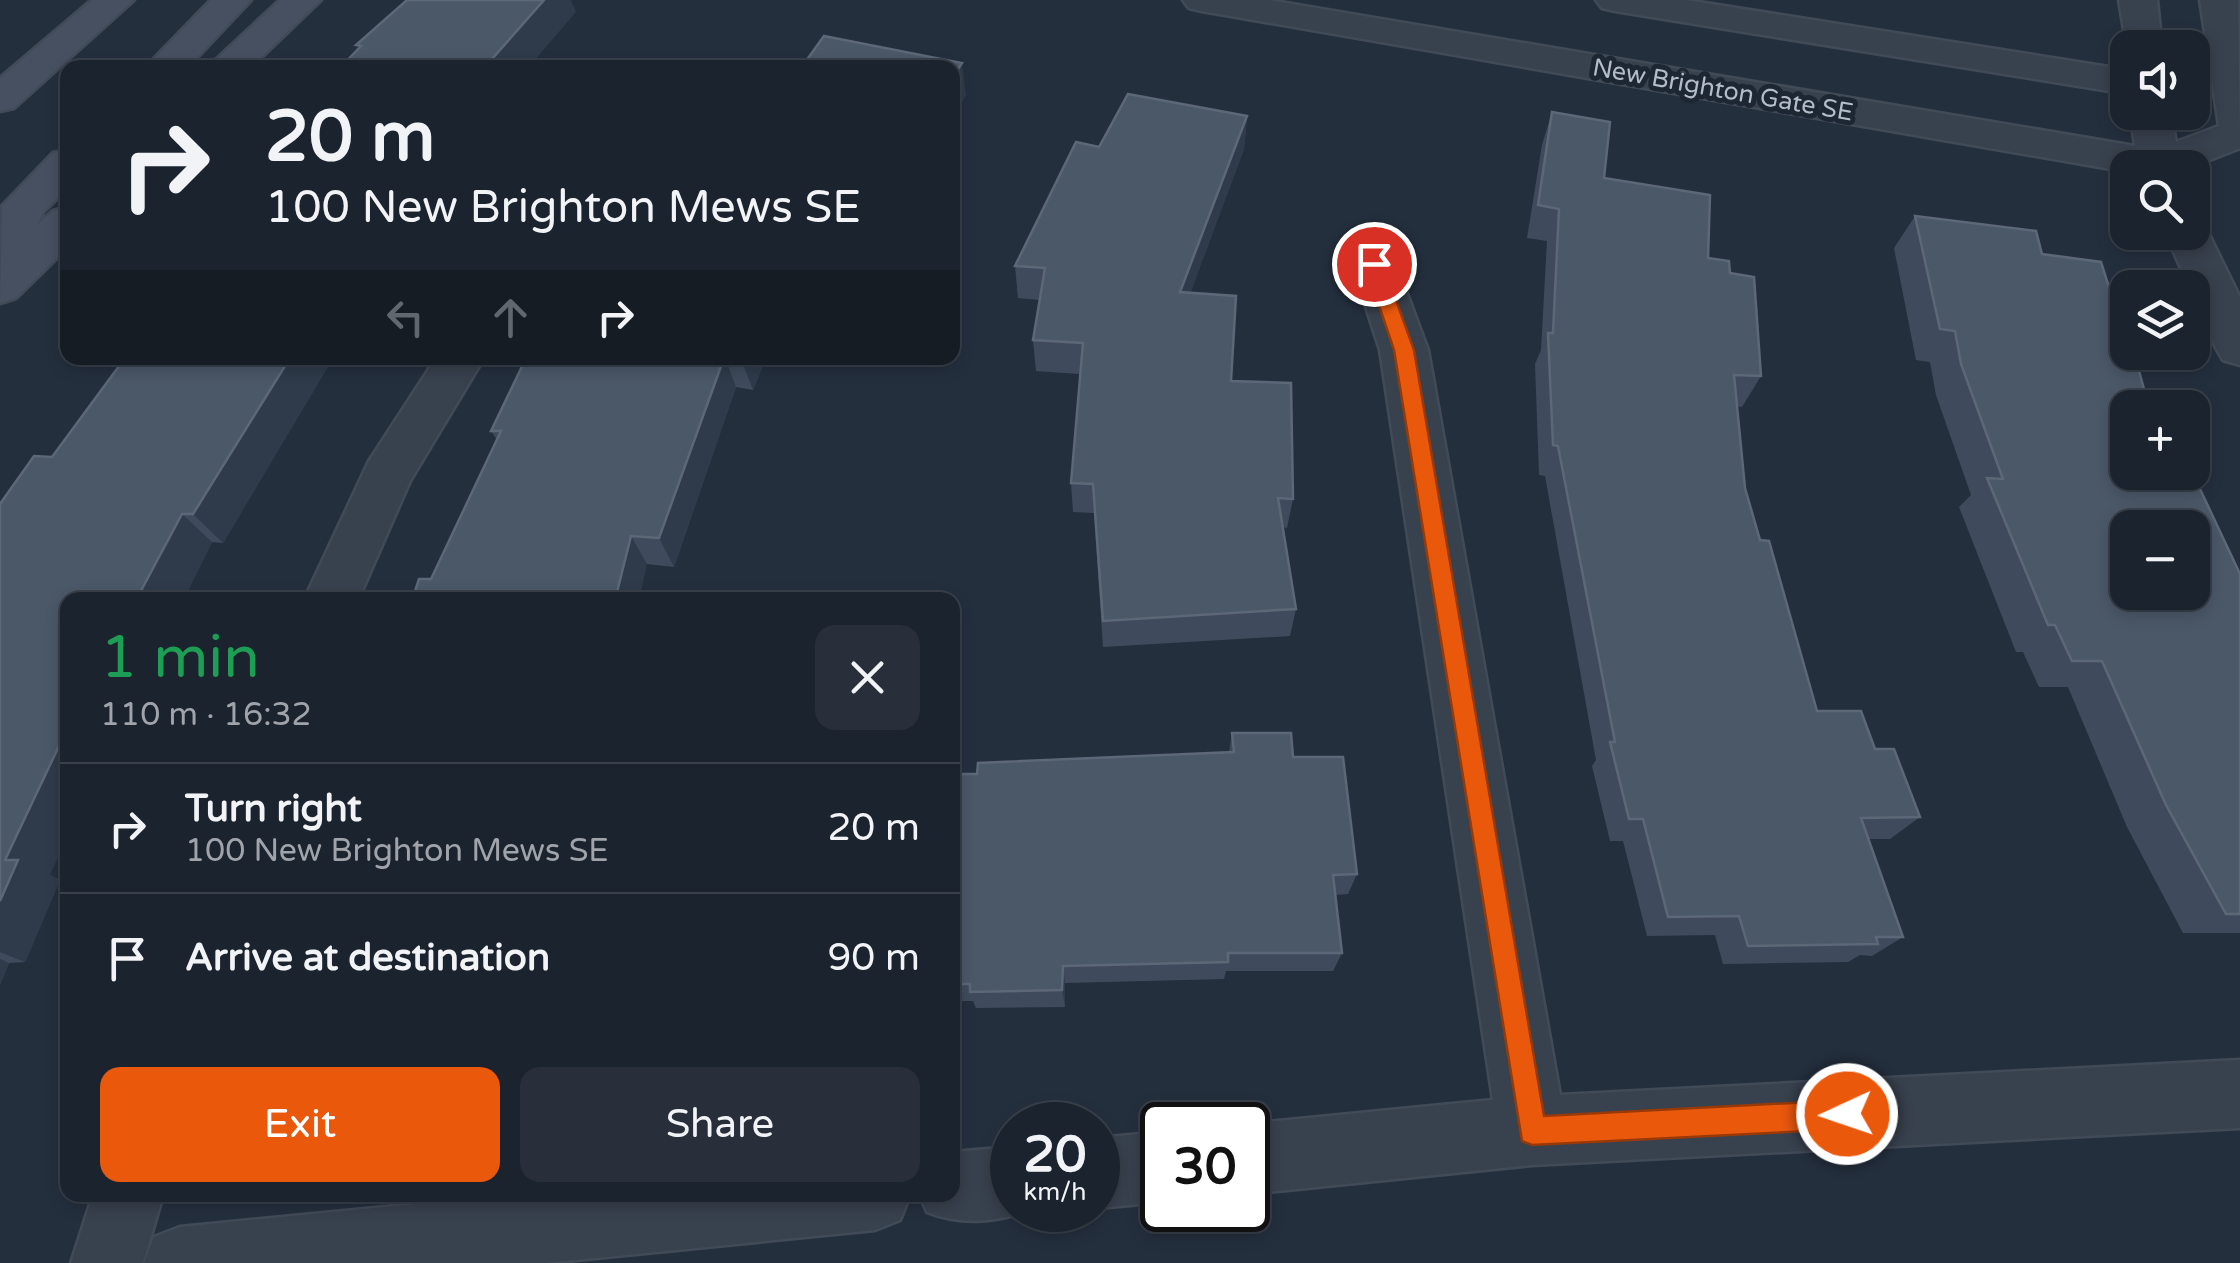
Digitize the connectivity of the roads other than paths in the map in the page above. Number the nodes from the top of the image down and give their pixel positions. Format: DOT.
graph roads {
  1 [pos="115,0"];
  2 [pos="232,0"];
  3 [pos="302,0"];
  4 [pos="1202,0"];
  5 [pos="1615,0"];
  6 [pos="2138,0"];
  7 [pos="2219,0"];
  8 [pos="2140,30"];
  9 [pos="172,60"];
  10 [pos="235,60"];
  11 [pos="2110,79"];
  12 [pos="0,99"];
  13 [pos="2210,117"];
  14 [pos="2240,131"];
  15 [pos="2195,150"];
  16 [pos="2110,158"];
  17 [pos="60,170"];
  18 [pos="60,229"];
  19 [pos="2195,250"];
  20 [pos="0,263"];
  21 [pos="1374,264"];
  22 [pos="0,287"];
  23 [pos="2240,348"];
  24 [pos="456,365"];
  25 [pos="335,592"];
  26 [pos="2240,1094"];
  27 [pos="1532,1131"];
  28 [pos="1270,1156"];
  29 [pos="990,1184"];
  30 [pos="960,1187"];
  31 [pos="126,1202"];
  32 [pos="804,1202"];
  33 [pos="107,1263"];
  34 [pos="180,1263"];
  1 -- 12 [label="main road"];
  2 -- 9 [label="main road"];
  3 -- 10 [label="main road"];
  4 -- 16 [label="street, New Brighton Gate SE"];
  5 -- 11 [label="street"];
  6 -- 8 [label="street"];
  7 -- 14 [label="street"];
  13 -- 14 [label="street"];
  14 -- 15 [label="street"];
  17 -- 20 [label="main road"];
  18 -- 22 [label="main road"];
  19 -- 23 [label="street"];
  21 -- 27 [label="street"];
  24 -- 25 [label="street"];
  26 -- 27 [label="street"];
  27 -- 28 [label="street"];
  29 -- 30 [label="street"];
  31 -- 33 [label="street"];
  32 -- 34 [label="street"];
}
